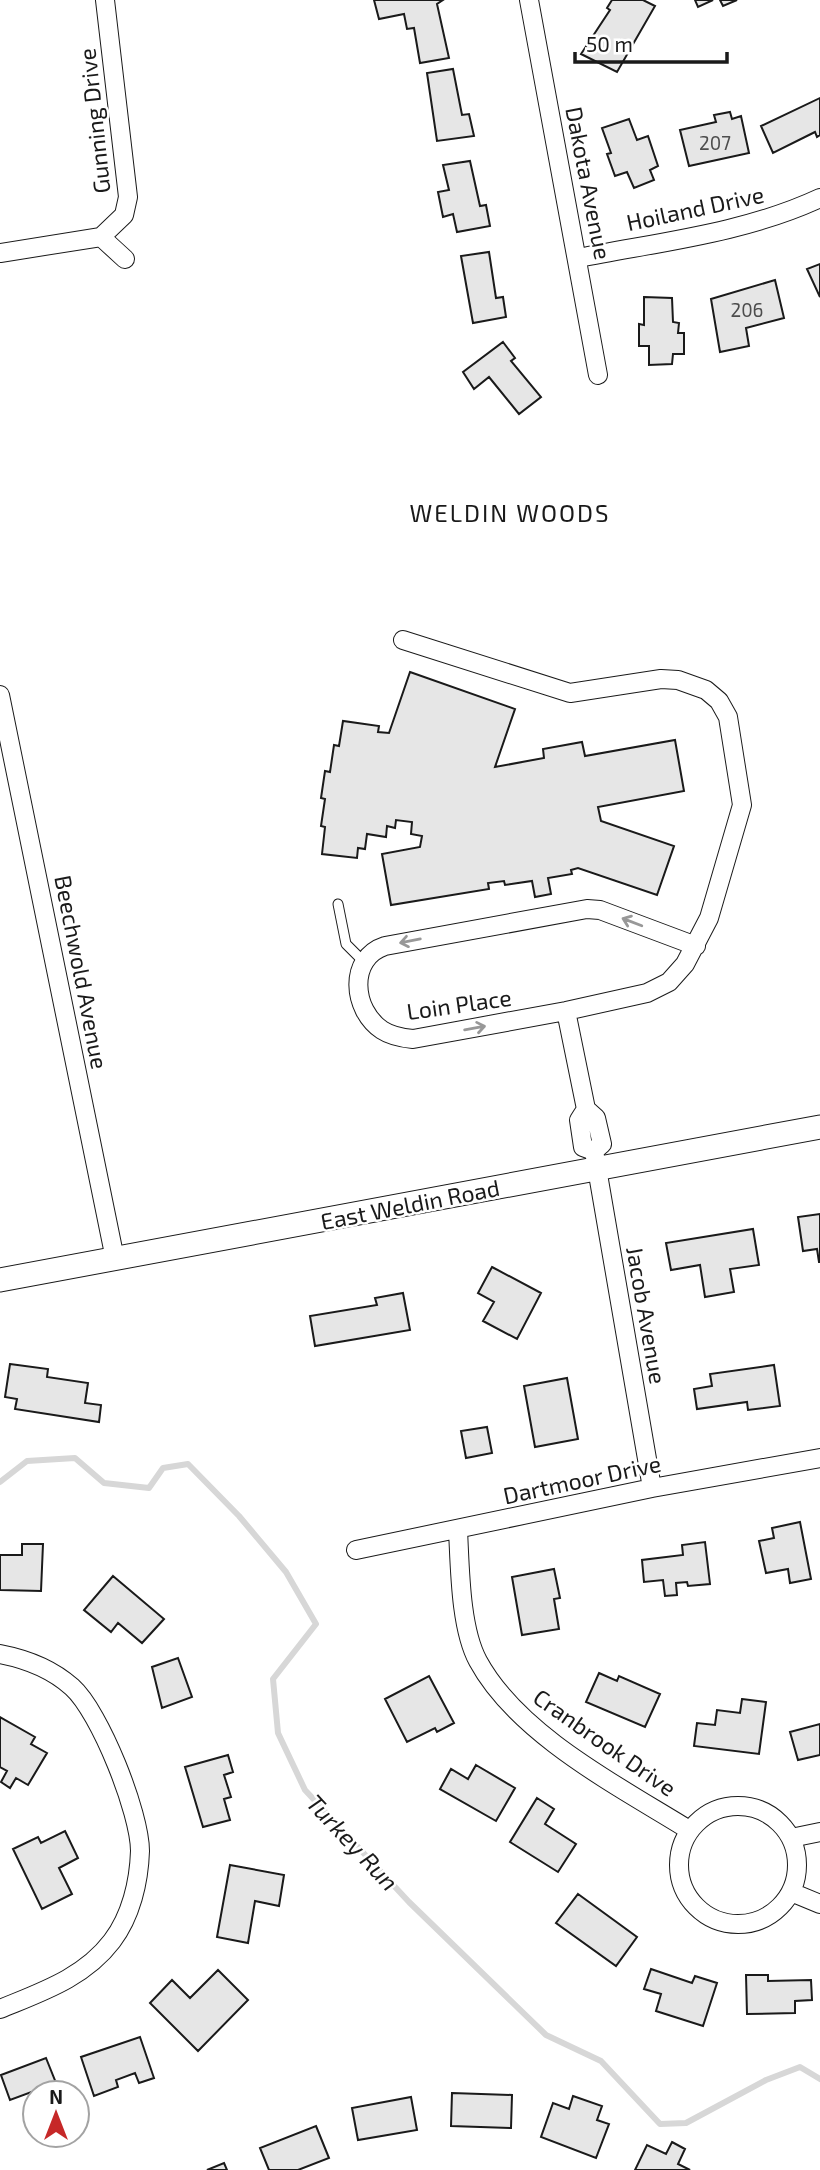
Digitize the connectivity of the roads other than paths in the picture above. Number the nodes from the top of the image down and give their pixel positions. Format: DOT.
graph roads {
  1 [pos="105,0"];
  2 [pos="529,0"];
  3 [pos="820,198"];
  4 [pos="101,237"];
  5 [pos="0,253"];
  6 [pos="579,258"];
  7 [pos="125,259"];
  8 [pos="598,375"];
  9 [pos="403,640"];
  10 [pos="0,695"];
  11 [pos="338,904"];
  12 [pos="696,946"];
  13 [pos="362,961"];
  14 [pos="566,1012"];
  15 [pos="820,1128"];
  16 [pos="596,1160"];
  17 [pos="115,1259"];
  18 [pos="0,1280"];
  19 [pos="820,1458"];
  20 [pos="652,1488"];
  21 [pos="458,1530"];
  22 [pos="355,1550"];
  23 [pos="0,1654"];
  24 [pos="689,1830"];
  25 [pos="820,1832"];
  26 [pos="791,1838"];
  27 [pos="791,1892"];
  28 [pos="820,1904"];
  29 [pos="0,2009"];
  1 -- 4 [label="street, Gunning Drive"];
  2 -- 6 [label="street, Dakota Avenue"];
  3 -- 6 [label="street, Hoiland Drive"];
  4 -- 5 [label="street"];
  4 -- 7 [label="street"];
  6 -- 8 [label="street, Dakota Avenue"];
  9 -- 12 [label="street, Loin Place"];
  10 -- 17 [label="street, Beechwold Avenue"];
  11 -- 13 [label="lane"];
  12 -- 13 [label="street, one-way"];
  12 -- 14 [label="street, Loin Place"];
  13 -- 14 [label="street, Loin Place, one-way"];
  14 -- 16 [label="street, Jacob Avenue"];
  15 -- 16 [label="street, East Weldin Road"];
  16 -- 17 [label="street, East Weldin Road"];
  16 -- 20 [label="street, Jacob Avenue"];
  17 -- 18 [label="street, East Weldin Road"];
  19 -- 20 [label="street, Dartmoor Drive"];
  20 -- 21 [label="street, Dartmoor Drive"];
  21 -- 22 [label="street, Dartmoor Drive"];
  21 -- 24 [label="street, Cranbrook Drive"];
  23 -- 29 [label="street"];
  24 -- 26 [label="street"];
  24 -- 27 [label="street"];
  25 -- 26 [label="street"];
  26 -- 27 [label="street"];
  27 -- 28 [label="street"];
}
